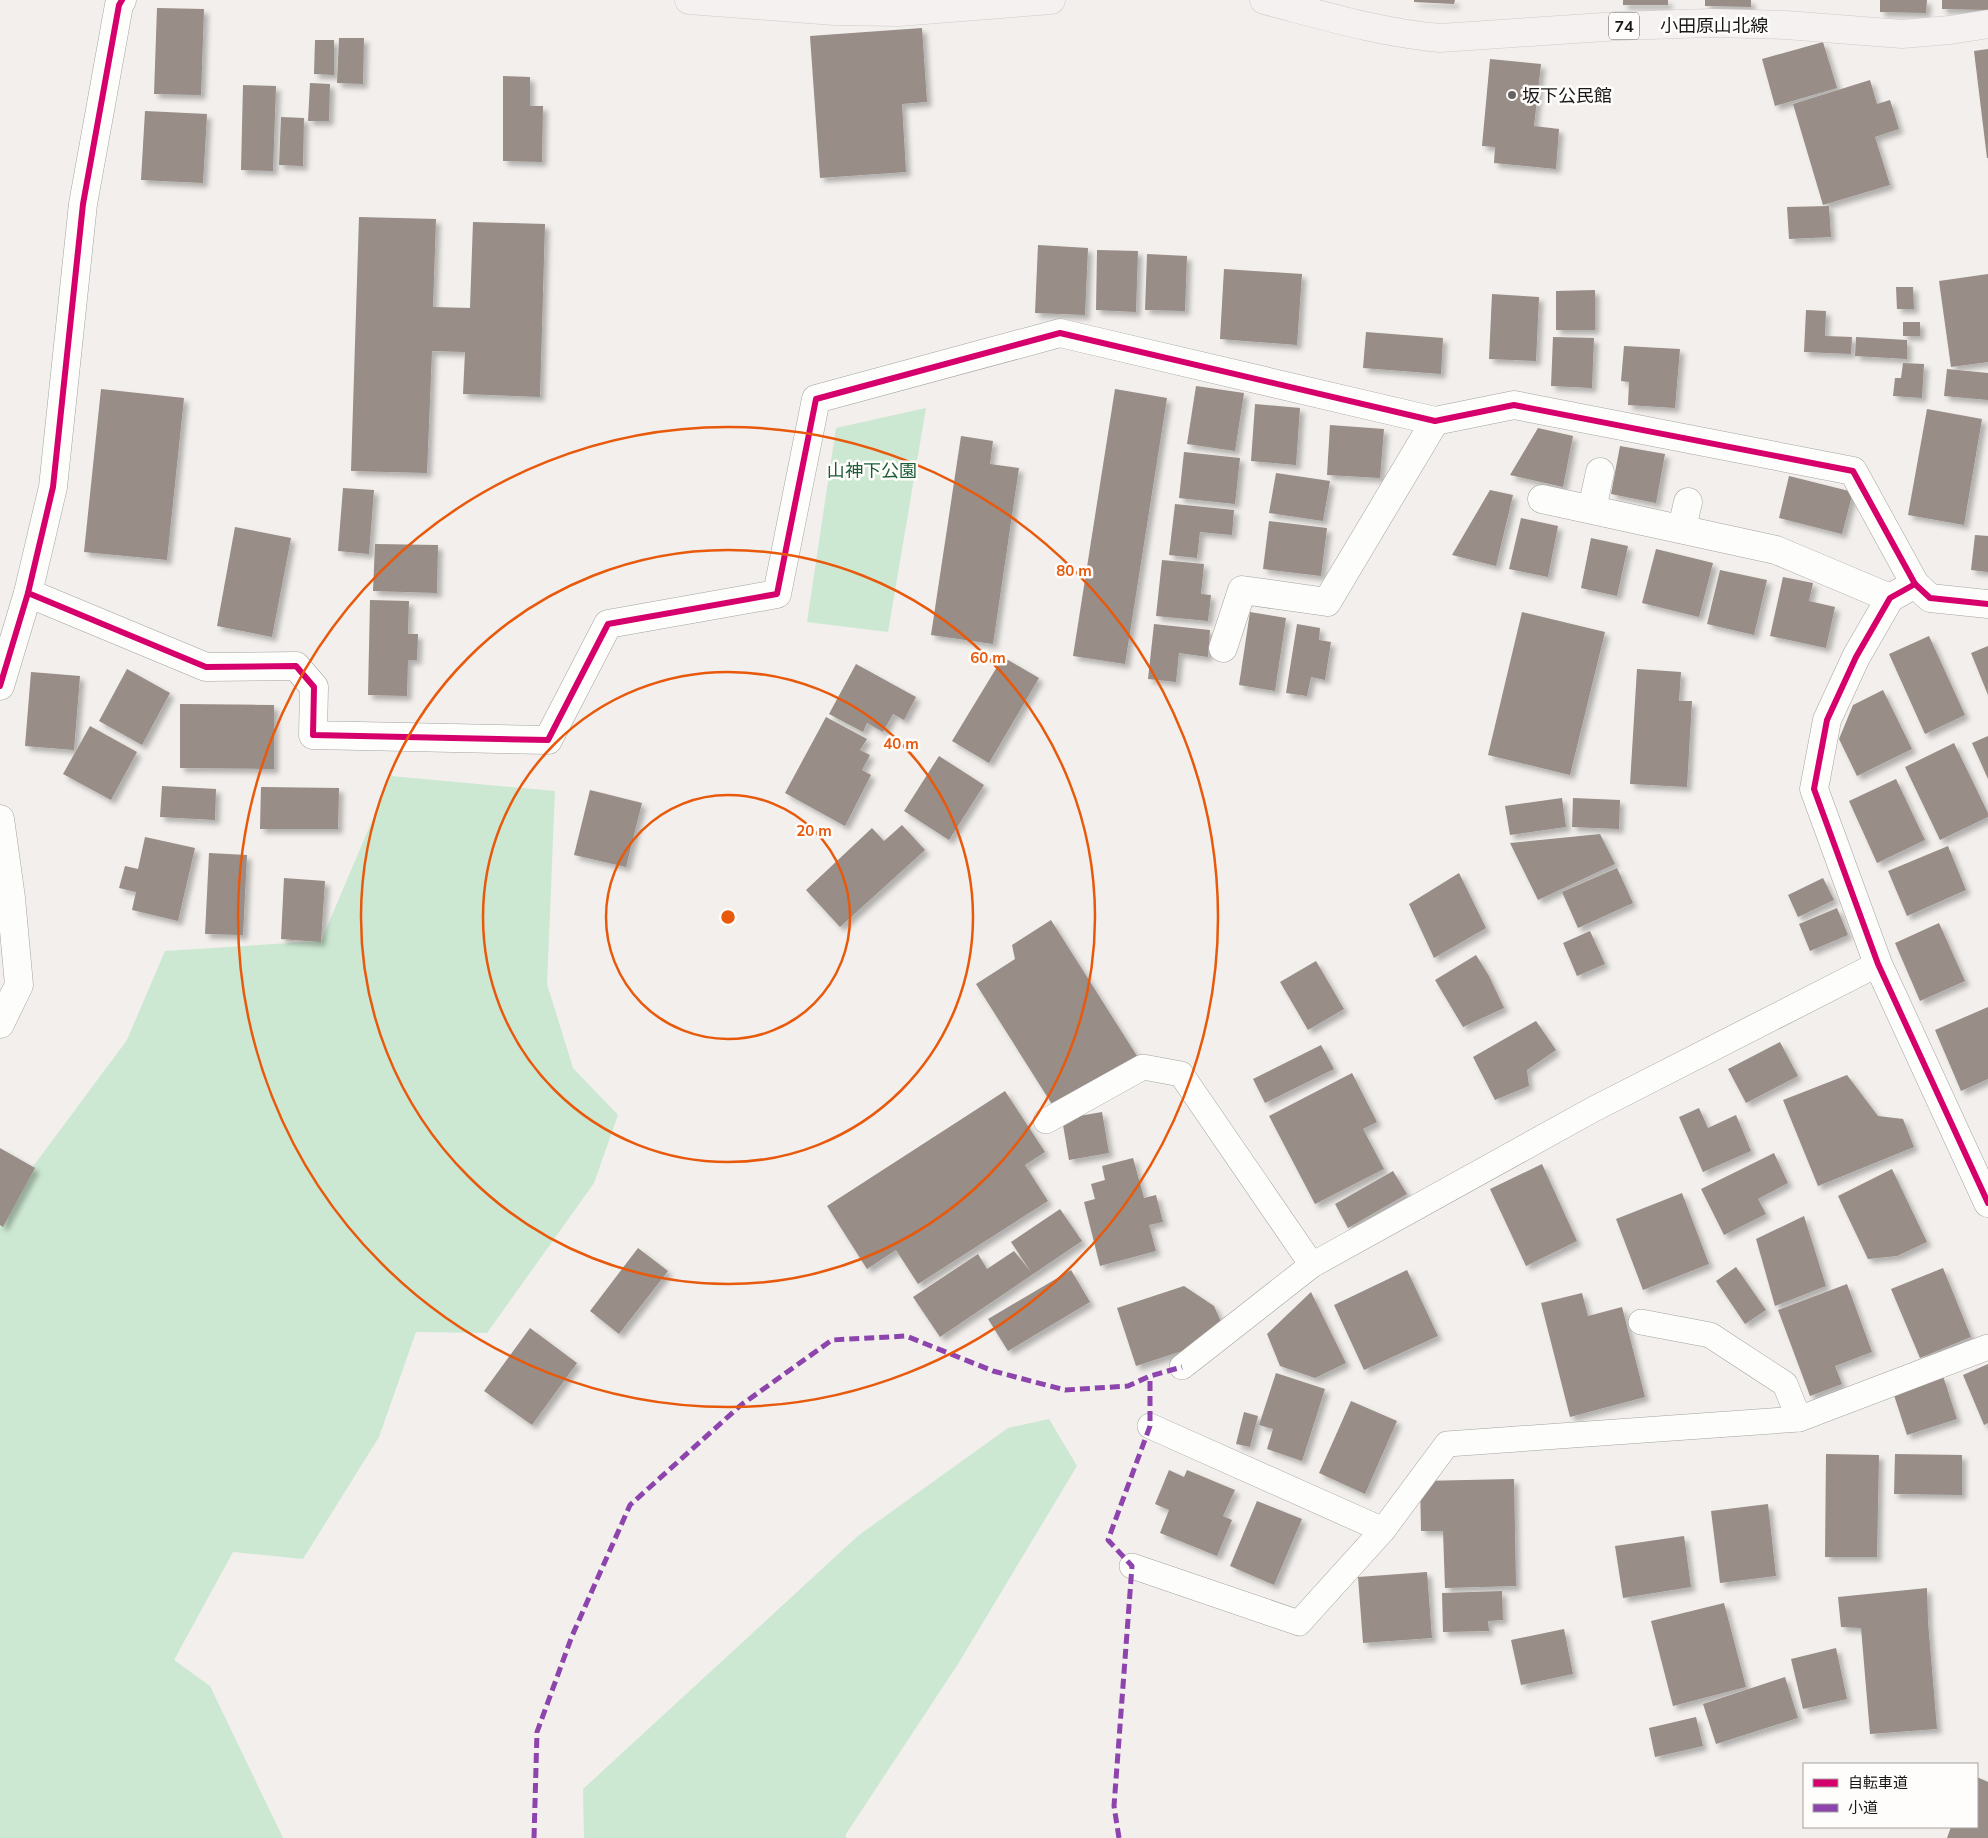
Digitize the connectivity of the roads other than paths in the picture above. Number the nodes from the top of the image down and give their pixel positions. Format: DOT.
graph roads {
  1 [pos="122,0"];
  2 [pos="689,0"];
  3 [pos="1051,0"];
  4 [pos="1264,0"];
  5 [pos="1988,24"];
  6 [pos="1435,421"];
  7 [pos="1600,472"];
  8 [pos="1542,499"];
  9 [pos="1688,502"];
  10 [pos="1592,509"];
  11 [pos="1682,528"];
  12 [pos="1915,584"];
  13 [pos="28,593"];
  14 [pos="1890,598"];
  15 [pos="1988,604"];
  16 [pos="1222,648"];
  17 [pos="0,686"];
  18 [pos="0,819"];
  19 [pos="1878,964"];
  20 [pos="0,1024"];
  21 [pos="1046,1121"];
  22 [pos="1988,1204"];
  23 [pos="1312,1266"];
  24 [pos="1642,1322"];
  25 [pos="1988,1347"];
  26 [pos="1182,1367"];
  27 [pos="1799,1419"];
  28 [pos="1150,1426"];
  29 [pos="1383,1530"];
  30 [pos="1132,1566"];
  1 -- 13 [label="street"];
  2 -- 3 [label="main road"];
  4 -- 5 [label="main road, 小田原山北線 / 74"];
  6 -- 12 [label="street"];
  6 -- 13 [label="street"];
  6 -- 16 [label="street"];
  7 -- 10 [label="street"];
  8 -- 10 [label="street"];
  9 -- 11 [label="street"];
  10 -- 11 [label="street"];
  11 -- 14 [label="street"];
  12 -- 14 [label="street"];
  12 -- 15 [label="street"];
  13 -- 17 [label="street"];
  14 -- 19 [label="street"];
  18 -- 20 [label="street"];
  19 -- 22 [label="street"];
  19 -- 23 [label="lane"];
  21 -- 23 [label="lane"];
  23 -- 26 [label="lane"];
  24 -- 27 [label="lane"];
  25 -- 27 [label="lane"];
  27 -- 29 [label="lane"];
  28 -- 29 [label="lane"];
  29 -- 30 [label="lane"];
}
